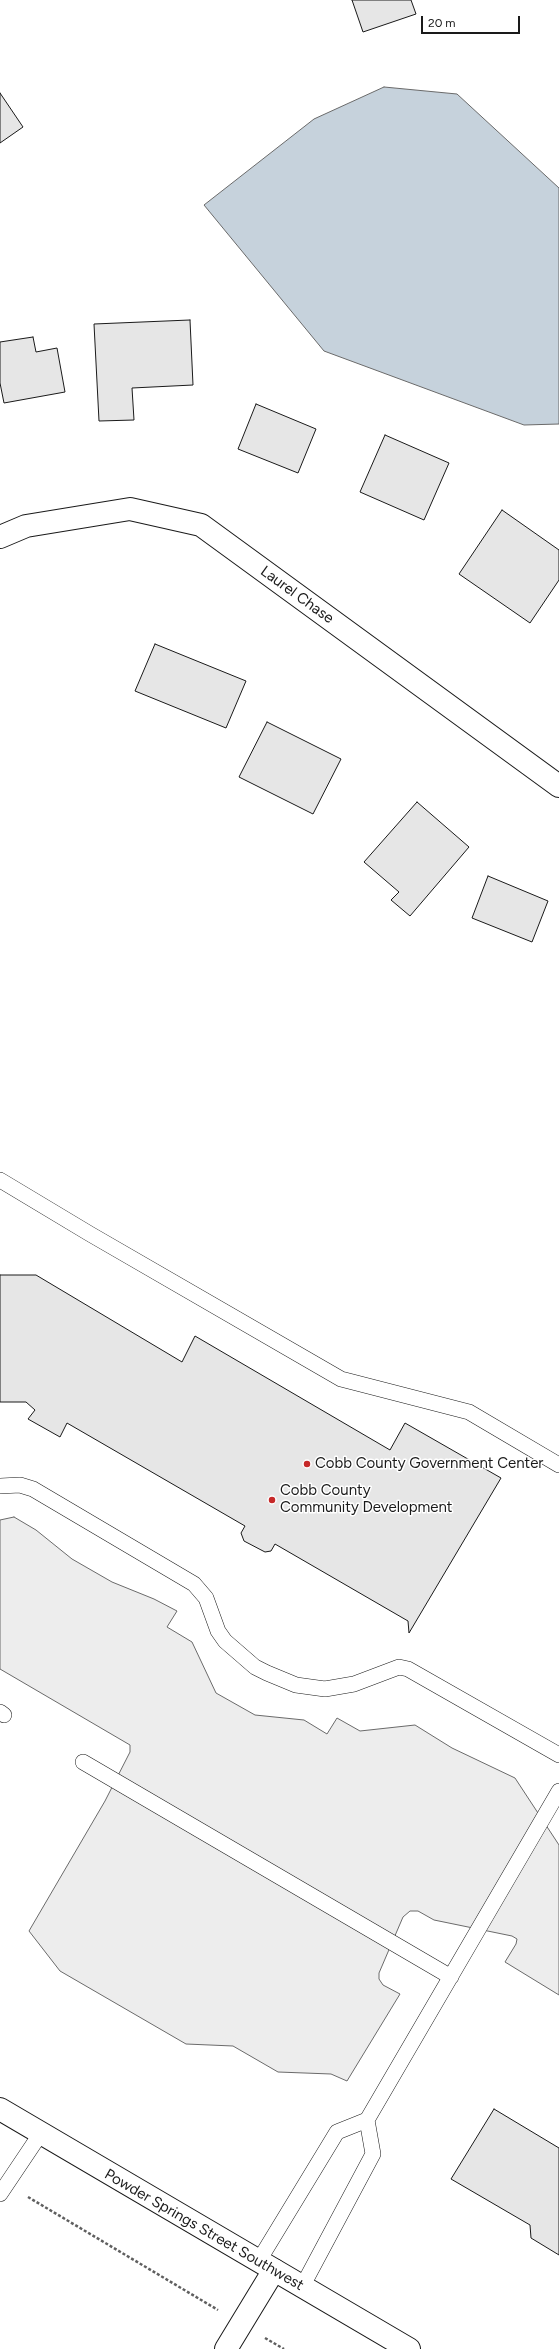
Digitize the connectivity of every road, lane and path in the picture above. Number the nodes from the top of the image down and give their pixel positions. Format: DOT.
graph roads {
  1 [pos="0,537"];
  2 [pos="559,786"];
  3 [pos="0,1180"];
  4 [pos="559,1465"];
  5 [pos="0,1486"];
  6 [pos="559,1755"];
  7 [pos="83,1762"];
  8 [pos="559,1791"];
  9 [pos="451,1977"];
  10 [pos="0,2109"];
  11 [pos="367,2120"];
  12 [pos="41,2133"];
  13 [pos="3,2190"];
  14 [pos="266,2266"];
  15 [pos="302,2287"];
  16 [pos="241,2324"];
  17 [pos="226,2349"];
  18 [pos="284,2349"];
  19 [pos="409,2349"];
  1 -- 2 [label="street, Laurel Chase"];
  3 -- 4 [label="lane"];
  5 -- 6 [label="lane"];
  7 -- 9 [label="lane"];
  8 -- 9 [label="lane"];
  9 -- 11 [label="lane"];
  10 -- 12 [label="street, Powder Springs Street Southwest"];
  11 -- 14 [label="lane"];
  11 -- 15 [label="lane"];
  12 -- 13 [label="lane"];
  12 -- 14 [label="street, Powder Springs Street Southwest"];
  13 -- 16 [label="path"];
  14 -- 15 [label="street, Powder Springs Street Southwest"];
  14 -- 16 [label="street"];
  15 -- 19 [label="street, Powder Springs Street Southwest"];
  16 -- 17 [label="street"];
  16 -- 18 [label="path"];
}
